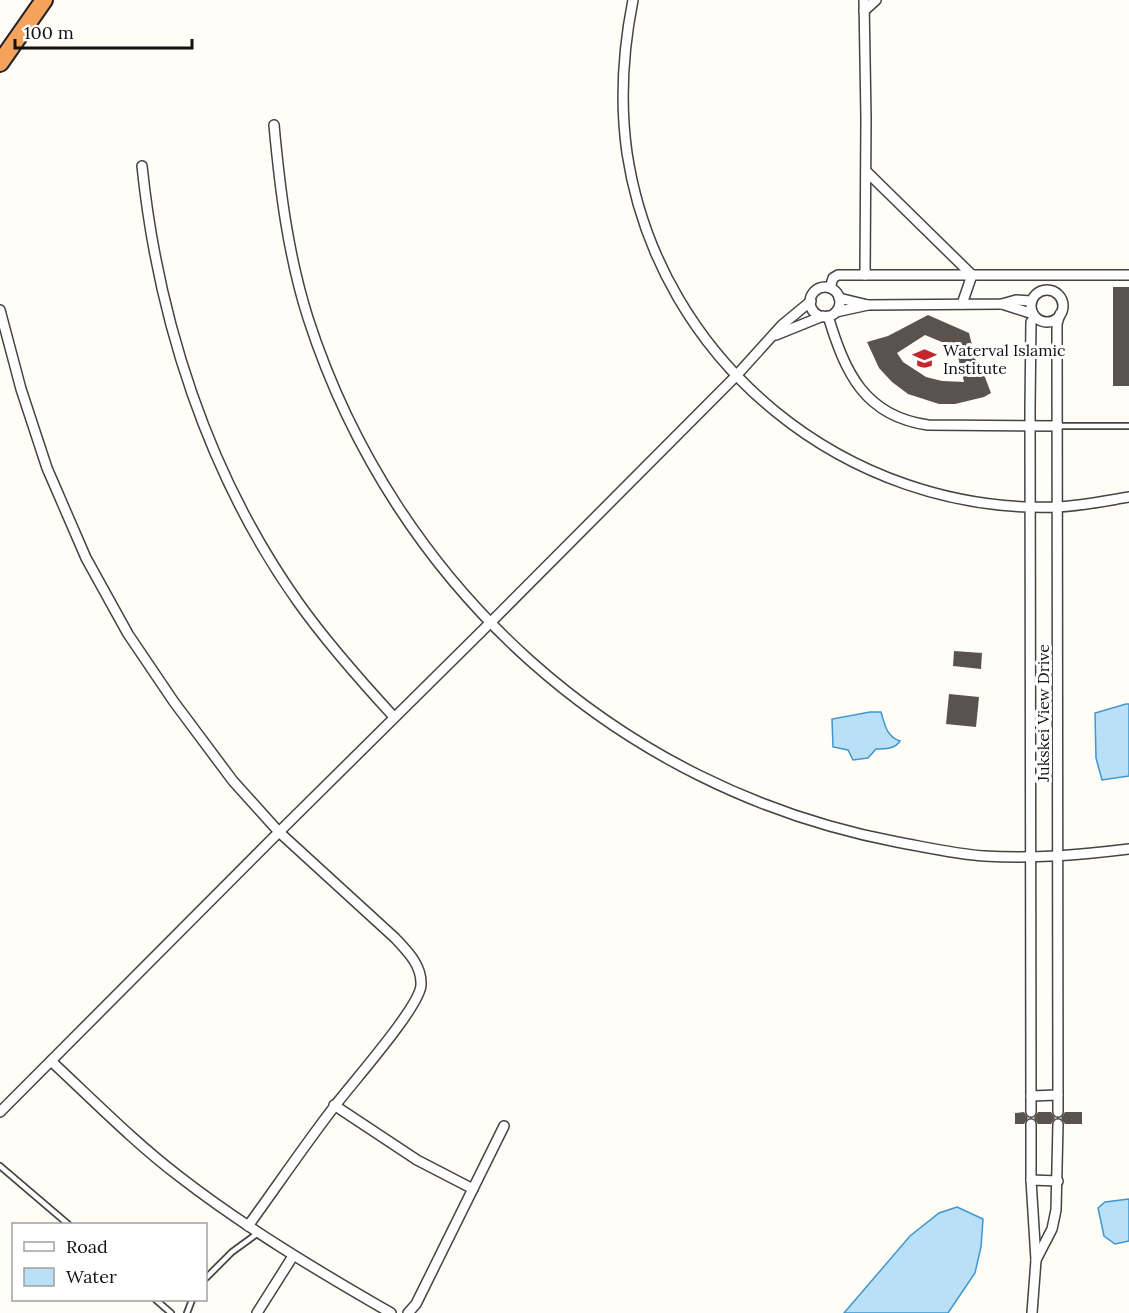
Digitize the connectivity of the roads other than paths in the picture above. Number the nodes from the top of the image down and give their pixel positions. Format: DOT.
graph roads {
  1 [pos="633,0"];
  2 [pos="864,0"];
  3 [pos="876,0"];
  4 [pos="41,4"];
  5 [pos="864,11"];
  6 [pos="0,63"];
  7 [pos="274,125"];
  8 [pos="142,166"];
  9 [pos="866,171"];
  10 [pos="972,274"];
  11 [pos="1035,274"];
  12 [pos="1058,274"];
  13 [pos="1128,274"];
  14 [pos="865,275"];
  15 [pos="830,288"];
  16 [pos="1058,294"];
  17 [pos="839,297"];
  18 [pos="1034,297"];
  19 [pos="811,301"];
  20 [pos="868,304"];
  21 [pos="962,304"];
  22 [pos="1002,304"];
  23 [pos="0,310"];
  24 [pos="1060,314"];
  25 [pos="829,315"];
  26 [pos="1034,315"];
  27 [pos="774,336"];
  28 [pos="735,376"];
  29 [pos="1058,426"];
  30 [pos="1129,426"];
  31 [pos="1031,427"];
  32 [pos="1129,497"];
  33 [pos="1031,507"];
  34 [pos="1058,507"];
  35 [pos="490,623"];
  36 [pos="394,717"];
  37 [pos="279,832"];
  38 [pos="1129,849"];
  39 [pos="1031,857"];
  40 [pos="1058,857"];
  41 [pos="51,1061"];
  42 [pos="1058,1095"];
  43 [pos="1031,1096"];
  44 [pos="334,1105"];
  45 [pos="0,1112"];
  46 [pos="1031,1112"];
  47 [pos="1058,1112"];
  48 [pos="1031,1124"];
  49 [pos="1058,1124"];
  50 [pos="504,1126"];
  51 [pos="0,1166"];
  52 [pos="1031,1180"];
  53 [pos="1058,1180"];
  54 [pos="473,1189"];
  55 [pos="67,1223"];
  56 [pos="248,1226"];
  57 [pos="258,1232"];
  58 [pos="293,1256"];
  59 [pos="1036,1260"];
  60 [pos="207,1277"];
  61 [pos="158,1301"];
  62 [pos="171,1313"];
  63 [pos="256,1313"];
  64 [pos="391,1313"];
  65 [pos="408,1313"];
  66 [pos="1032,1313"];
  1 -- 28 [label="street"];
  2 -- 5 [label="street"];
  3 -- 5 [label="street"];
  4 -- 6 [label="highway"];
  5 -- 9 [label="street"];
  7 -- 35 [label="street"];
  8 -- 36 [label="street"];
  9 -- 10 [label="street"];
  9 -- 14 [label="street"];
  10 -- 11 [label="street"];
  10 -- 14 [label="street"];
  10 -- 21 [label="street"];
  11 -- 12 [label="street"];
  11 -- 18 [label="street"];
  12 -- 13 [label="street"];
  12 -- 16 [label="street"];
  14 -- 15 [label="street"];
  15 -- 17 [label="street"];
  15 -- 19 [label="street"];
  16 -- 18 [label="street"];
  16 -- 24 [label="street"];
  17 -- 20 [label="street"];
  17 -- 25 [label="street"];
  18 -- 22 [label="street"];
  18 -- 26 [label="street"];
  19 -- 25 [label="street"];
  19 -- 27 [label="street"];
  20 -- 21 [label="street"];
  20 -- 25 [label="street"];
  21 -- 22 [label="street"];
  22 -- 26 [label="street"];
  23 -- 37 [label="street"];
  24 -- 26 [label="street"];
  24 -- 29 [label="street, Jukskei View Drive"];
  25 -- 27 [label="street"];
  25 -- 31 [label="street"];
  26 -- 31 [label="street, Jukskei View Drive"];
  27 -- 28 [label="street"];
  28 -- 33 [label="street"];
  28 -- 35 [label="street"];
  29 -- 30 [label="lane"];
  29 -- 31 [label="street"];
  29 -- 34 [label="street, Jukskei View Drive"];
  31 -- 33 [label="street, Jukskei View Drive"];
  32 -- 34 [label="street"];
  33 -- 34 [label="street"];
  33 -- 39 [label="street, Jukskei View Drive"];
  34 -- 40 [label="street, Jukskei View Drive"];
  35 -- 36 [label="street"];
  35 -- 39 [label="street"];
  36 -- 37 [label="street"];
  37 -- 41 [label="street"];
  37 -- 44 [label="street"];
  38 -- 40 [label="street"];
  39 -- 40 [label="street"];
  39 -- 43 [label="street, Jukskei View Drive"];
  40 -- 42 [label="street, Jukskei View Drive"];
  41 -- 45 [label="street"];
  41 -- 56 [label="street"];
  42 -- 43 [label="street"];
  42 -- 47 [label="street, Jukskei View Drive"];
  43 -- 46 [label="street, Jukskei View Drive"];
  44 -- 54 [label="street"];
  44 -- 56 [label="street"];
  48 -- 52 [label="street"];
  49 -- 53 [label="street"];
  50 -- 54 [label="street"];
  51 -- 55 [label="lane"];
  52 -- 53 [label="street"];
  52 -- 59 [label="street"];
  53 -- 59 [label="street"];
  54 -- 65 [label="street"];
  56 -- 57 [label="street"];
  57 -- 58 [label="street"];
  57 -- 60 [label="lane"];
  58 -- 63 [label="street"];
  58 -- 64 [label="street"];
  59 -- 66 [label="street"];
  61 -- 62 [label="lane"];
}
